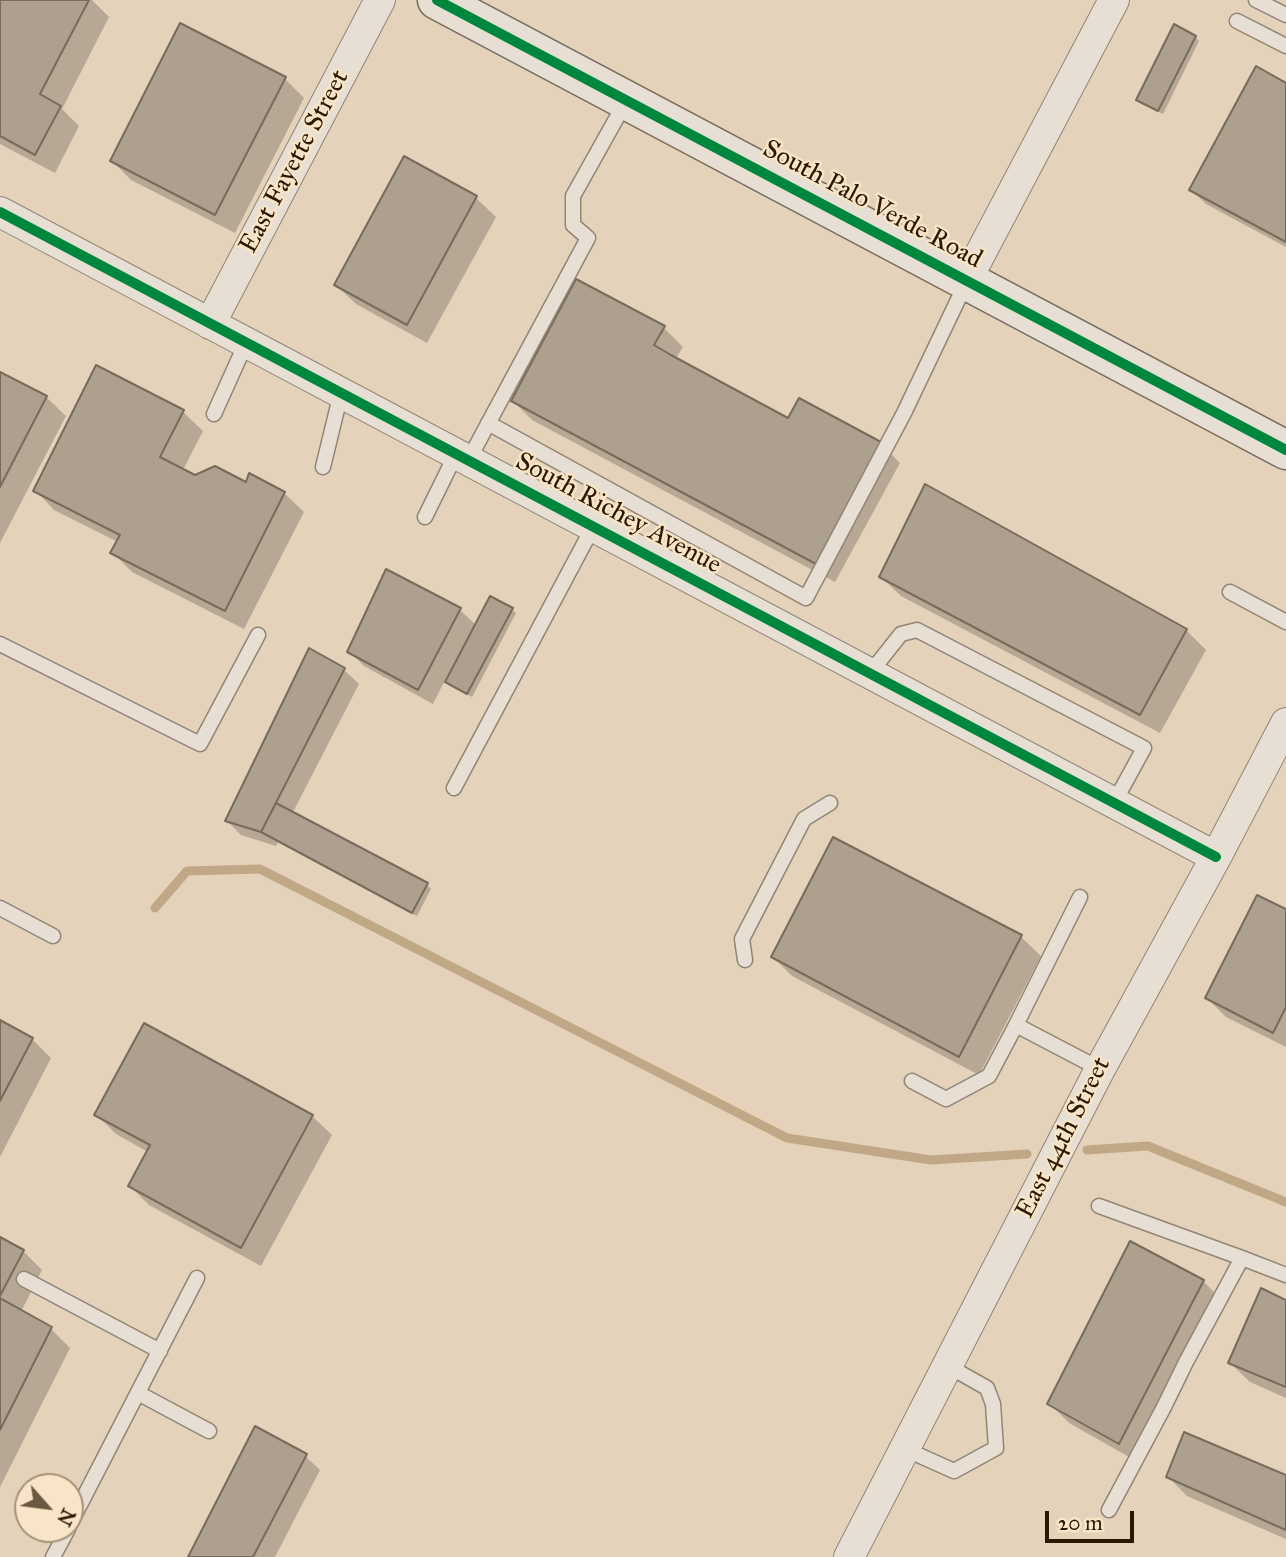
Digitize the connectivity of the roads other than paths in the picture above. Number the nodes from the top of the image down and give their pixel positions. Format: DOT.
graph roads {
  1 [pos="380,0"];
  2 [pos="437,0"];
  3 [pos="1114,0"];
  4 [pos="1256,0"];
  5 [pos="1286,15"];
  6 [pos="1237,21"];
  7 [pos="1286,46"];
  8 [pos="626,101"];
  9 [pos="0,212"];
  10 [pos="966,281"];
  11 [pos="210,324"];
  12 [pos="246,343"];
  13 [pos="341,393"];
  14 [pos="215,414"];
  15 [pos="488,423"];
  16 [pos="1286,450"];
  17 [pos="462,458"];
  18 [pos="323,467"];
  19 [pos="425,517"];
  20 [pos="593,527"];
  21 [pos="1230,592"];
  22 [pos="1286,622"];
  23 [pos="258,635"];
  24 [pos="0,644"];
  25 [pos="870,673"];
  26 [pos="1286,723"];
  27 [pos="454,788"];
  28 [pos="830,803"];
  29 [pos="1114,803"];
  30 [pos="1216,857"];
  31 [pos="1080,897"];
  32 [pos="0,908"];
  33 [pos="53,936"];
  34 [pos="745,960"];
  35 [pos="1016,1025"];
  36 [pos="1100,1069"];
  37 [pos="912,1081"];
  38 [pos="1099,1206"];
  39 [pos="1242,1258"];
  40 [pos="1286,1275"];
  41 [pos="197,1278"];
  42 [pos="24,1279"];
  43 [pos="160,1351"];
  44 [pos="948,1366"];
  45 [pos="138,1393"];
  46 [pos="209,1431"];
  47 [pos="905,1449"];
  48 [pos="84,1498"];
  49 [pos="1109,1510"];
  50 [pos="849,1557"];
  1 -- 11 [label="street, East Fayette Street"];
  2 -- 8 [label="main road, South Palo Verde Road"];
  3 -- 10 [label="street"];
  4 -- 5 [label="lane"];
  6 -- 7 [label="lane"];
  8 -- 10 [label="main road, South Palo Verde Road"];
  8 -- 15 [label="lane"];
  9 -- 11 [label="street, South Richey Avenue"];
  10 -- 15 [label="lane"];
  10 -- 16 [label="main road, South Palo Verde Road"];
  11 -- 12 [label="street, South Richey Avenue"];
  12 -- 13 [label="street, South Richey Avenue"];
  12 -- 14 [label="lane"];
  13 -- 17 [label="street, South Richey Avenue"];
  13 -- 18 [label="lane"];
  15 -- 17 [label="lane"];
  17 -- 19 [label="lane"];
  17 -- 20 [label="street, South Richey Avenue"];
  20 -- 25 [label="street, South Richey Avenue"];
  20 -- 27 [label="lane"];
  21 -- 22 [label="lane"];
  23 -- 24 [label="lane"];
  25 -- 29 [label="street, South Richey Avenue"];
  25 -- 29 [label="lane"];
  26 -- 30 [label="street, East 44th Street"];
  28 -- 34 [label="lane"];
  29 -- 30 [label="street, South Richey Avenue"];
  30 -- 36 [label="street, East 44th Street"];
  31 -- 35 [label="lane"];
  32 -- 33 [label="lane"];
  35 -- 36 [label="lane"];
  35 -- 37 [label="lane"];
  36 -- 44 [label="street, East 44th Street"];
  38 -- 39 [label="lane"];
  39 -- 40 [label="lane"];
  39 -- 49 [label="lane"];
  41 -- 43 [label="lane"];
  42 -- 43 [label="lane"];
  43 -- 45 [label="lane"];
  44 -- 47 [label="street, East 44th Street"];
  44 -- 47 [label="lane"];
  45 -- 46 [label="lane"];
  45 -- 48 [label="lane"];
  47 -- 50 [label="street, East 44th Street"];
}
